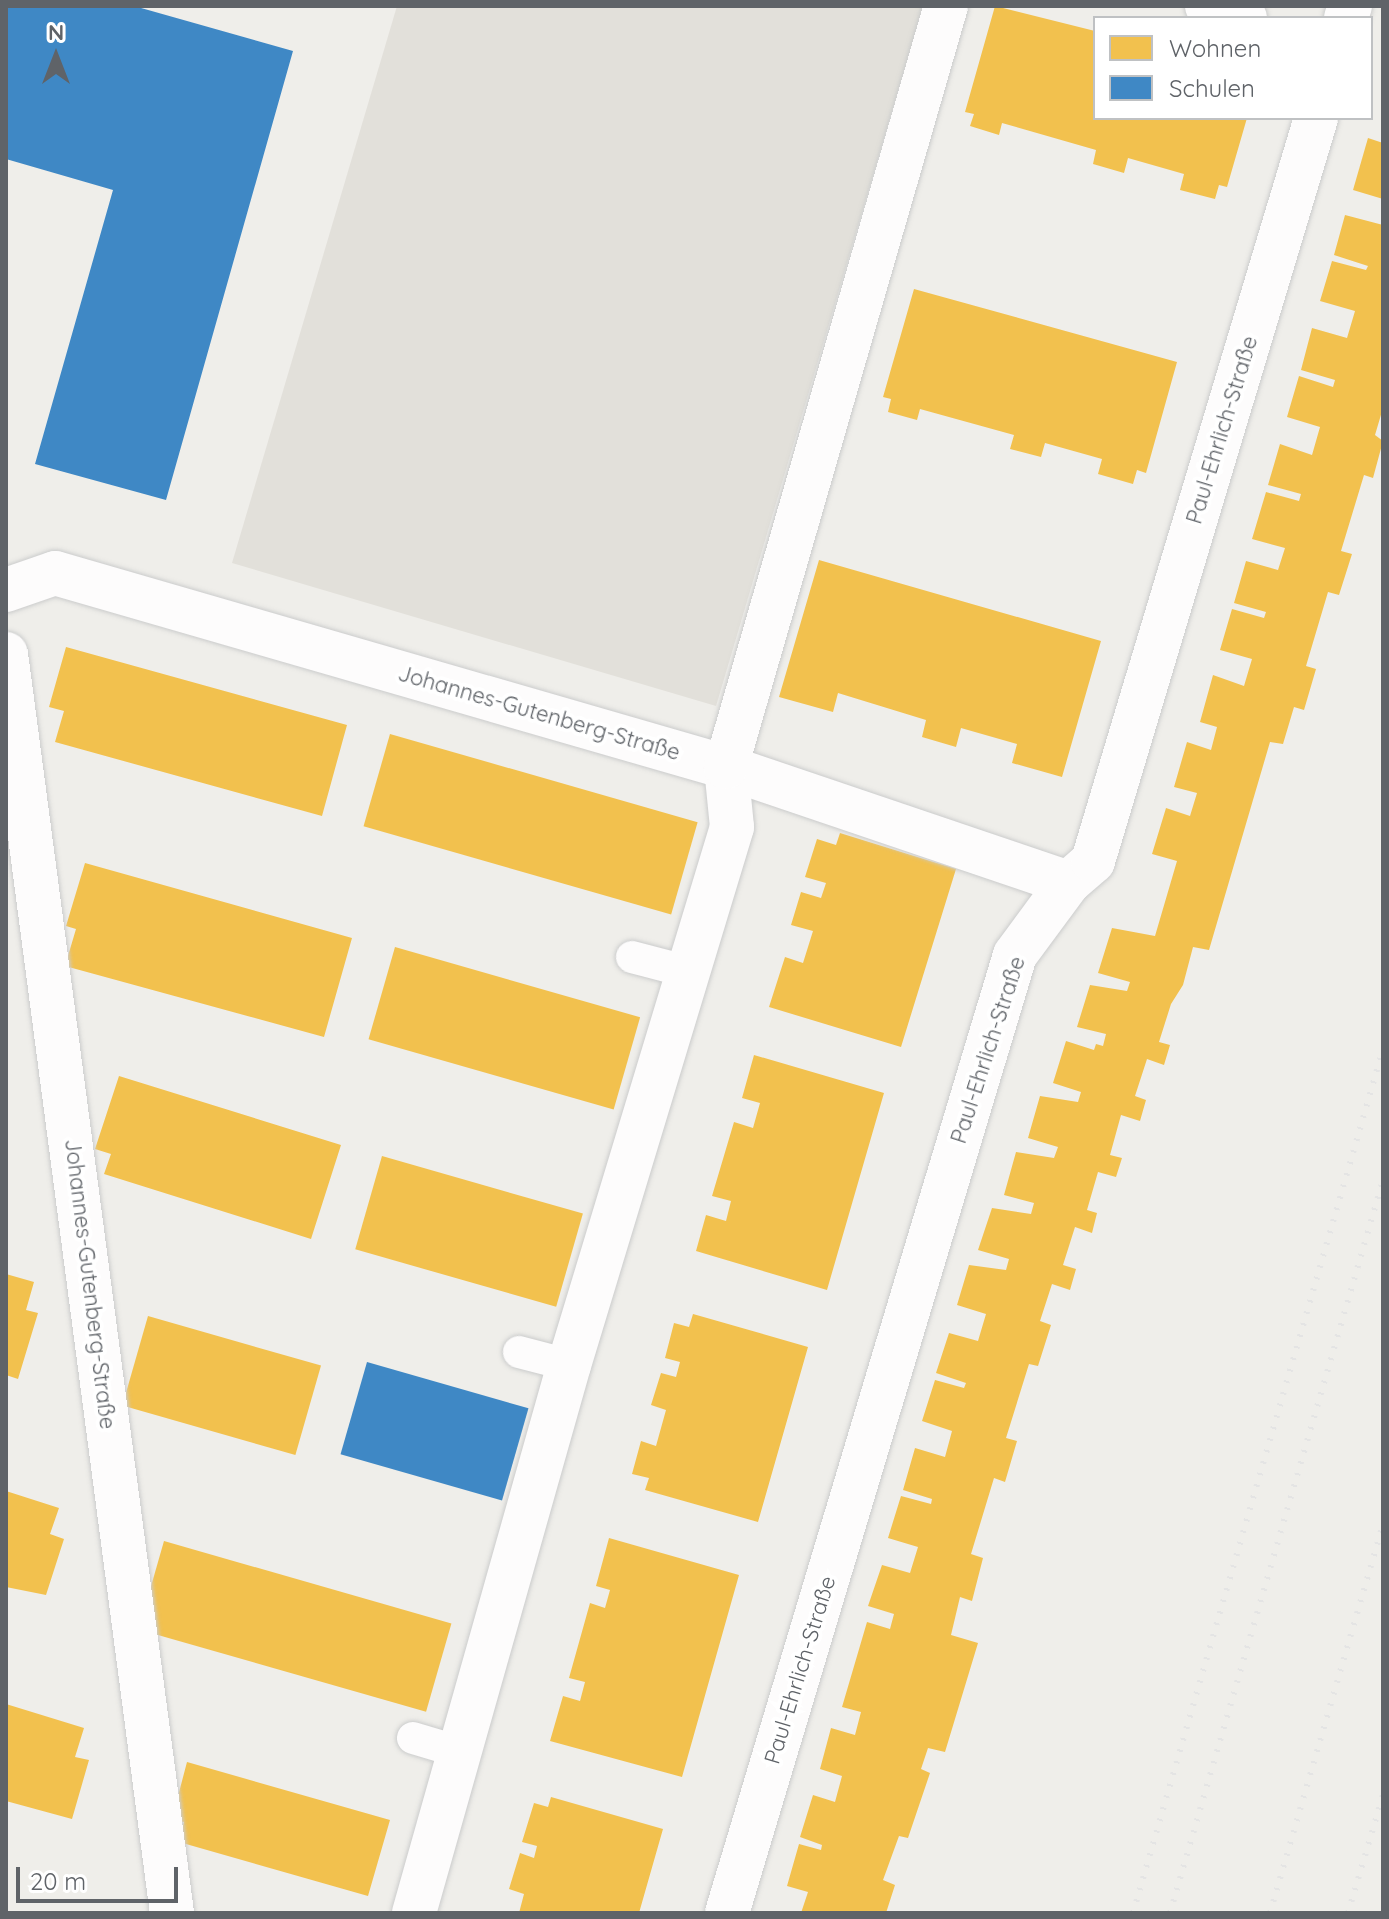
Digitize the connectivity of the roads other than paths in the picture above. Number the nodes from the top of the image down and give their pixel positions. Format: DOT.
graph roads {
  1 [pos="946,6"];
  2 [pos="1207,6"];
  3 [pos="1239,16"];
  4 [pos="1315,120"];
  5 [pos="6,590"];
  6 [pos="6,654"];
  7 [pos="726,767"];
  8 [pos="1068,883"];
  9 [pos="632,957"];
  10 [pos="689,972"];
  11 [pos="519,1352"];
  12 [pos="569,1365"];
  13 [pos="413,1738"];
  14 [pos="460,1752"];
  15 [pos="172,1913"];
  16 [pos="414,1913"];
  17 [pos="727,1913"];
  1 -- 7 [label="street"];
  2 -- 3 [label="street"];
  4 -- 8 [label="street, Paul-Ehrlich-Straße"];
  5 -- 7 [label="street, Johannes-Gutenberg-Straße"];
  6 -- 15 [label="street, Johannes-Gutenberg-Straße"];
  7 -- 8 [label="street, Johannes-Gutenberg-Straße"];
  7 -- 10 [label="street"];
  8 -- 17 [label="street, Paul-Ehrlich-Straße"];
  9 -- 10 [label="lane"];
  10 -- 12 [label="street"];
  11 -- 12 [label="lane"];
  12 -- 14 [label="street"];
  13 -- 14 [label="lane"];
  14 -- 16 [label="street"];
}
